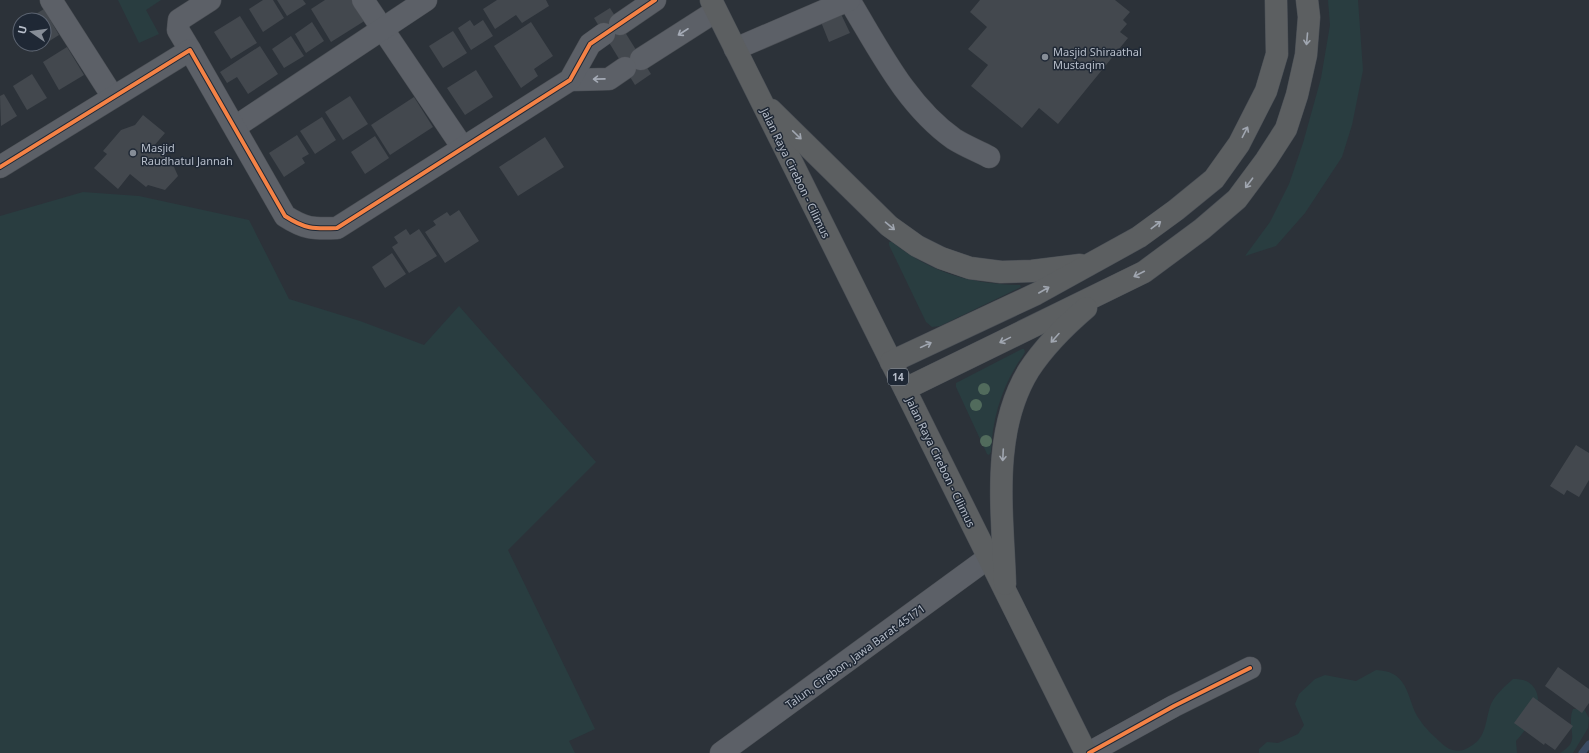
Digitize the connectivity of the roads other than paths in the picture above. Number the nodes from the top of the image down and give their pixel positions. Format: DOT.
graph roads {
  1 [pos="51,0"];
  2 [pos="210,0"];
  3 [pos="363,0"];
  4 [pos="426,0"];
  5 [pos="655,0"];
  6 [pos="849,0"];
  7 [pos="1276,0"];
  8 [pos="1307,0"];
  9 [pos="713,5"];
  10 [pos="383,29"];
  11 [pos="735,49"];
  12 [pos="182,55"];
  13 [pos="570,80"];
  14 [pos="113,97"];
  15 [pos="759,98"];
  16 [pos="235,127"];
  17 [pos="463,148"];
  18 [pos="989,157"];
  19 [pos="0,167"];
  20 [pos="1089,264"];
  21 [pos="1103,292"];
  22 [pos="891,362"];
  23 [pos="905,390"];
  24 [pos="988,558"];
  25 [pos="1005,590"];
  26 [pos="1250,668"];
  27 [pos="721,753"];
  28 [pos="1087,753"];
  1 -- 14 [label="street"];
  2 -- 12 [label="street"];
  3 -- 10 [label="street"];
  4 -- 10 [label="street"];
  5 -- 13 [label="street"];
  6 -- 11 [label="street"];
  6 -- 18 [label="street"];
  20 -- 7 [label="highway, one-way"];
  8 -- 21 [label="highway, one-way"];
  9 -- 11 [label="highway, Jalan Raya Cirebon - Cilimus / 14"];
  9 -- 13 [label="street, one-way"];
  10 -- 16 [label="street"];
  10 -- 17 [label="street"];
  11 -- 15 [label="highway, Jalan Raya Cirebon - Cilimus / 14"];
  12 -- 14 [label="street"];
  12 -- 16 [label="street"];
  13 -- 17 [label="street"];
  14 -- 19 [label="street"];
  15 -- 20 [label="highway, one-way"];
  15 -- 22 [label="highway, Jalan Raya Cirebon - Cilimus / 14"];
  16 -- 17 [label="street"];
  22 -- 20 [label="highway, one-way"];
  21 -- 23 [label="highway, one-way"];
  21 -- 25 [label="highway, one-way"];
  22 -- 23 [label="highway, Jalan Raya Cirebon - Cilimus / 14"];
  23 -- 24 [label="highway, Jalan Raya Cirebon - Cilimus / 14"];
  24 -- 25 [label="highway, Jalan Raya Cirebon - Cilimus / 14"];
  24 -- 27 [label="street, Talun, Cirebon, Jawa Barat 45171"];
  25 -- 28 [label="highway, Jalan Raya Cirebon - Cilimus / 14"];
  26 -- 28 [label="street"];
}
